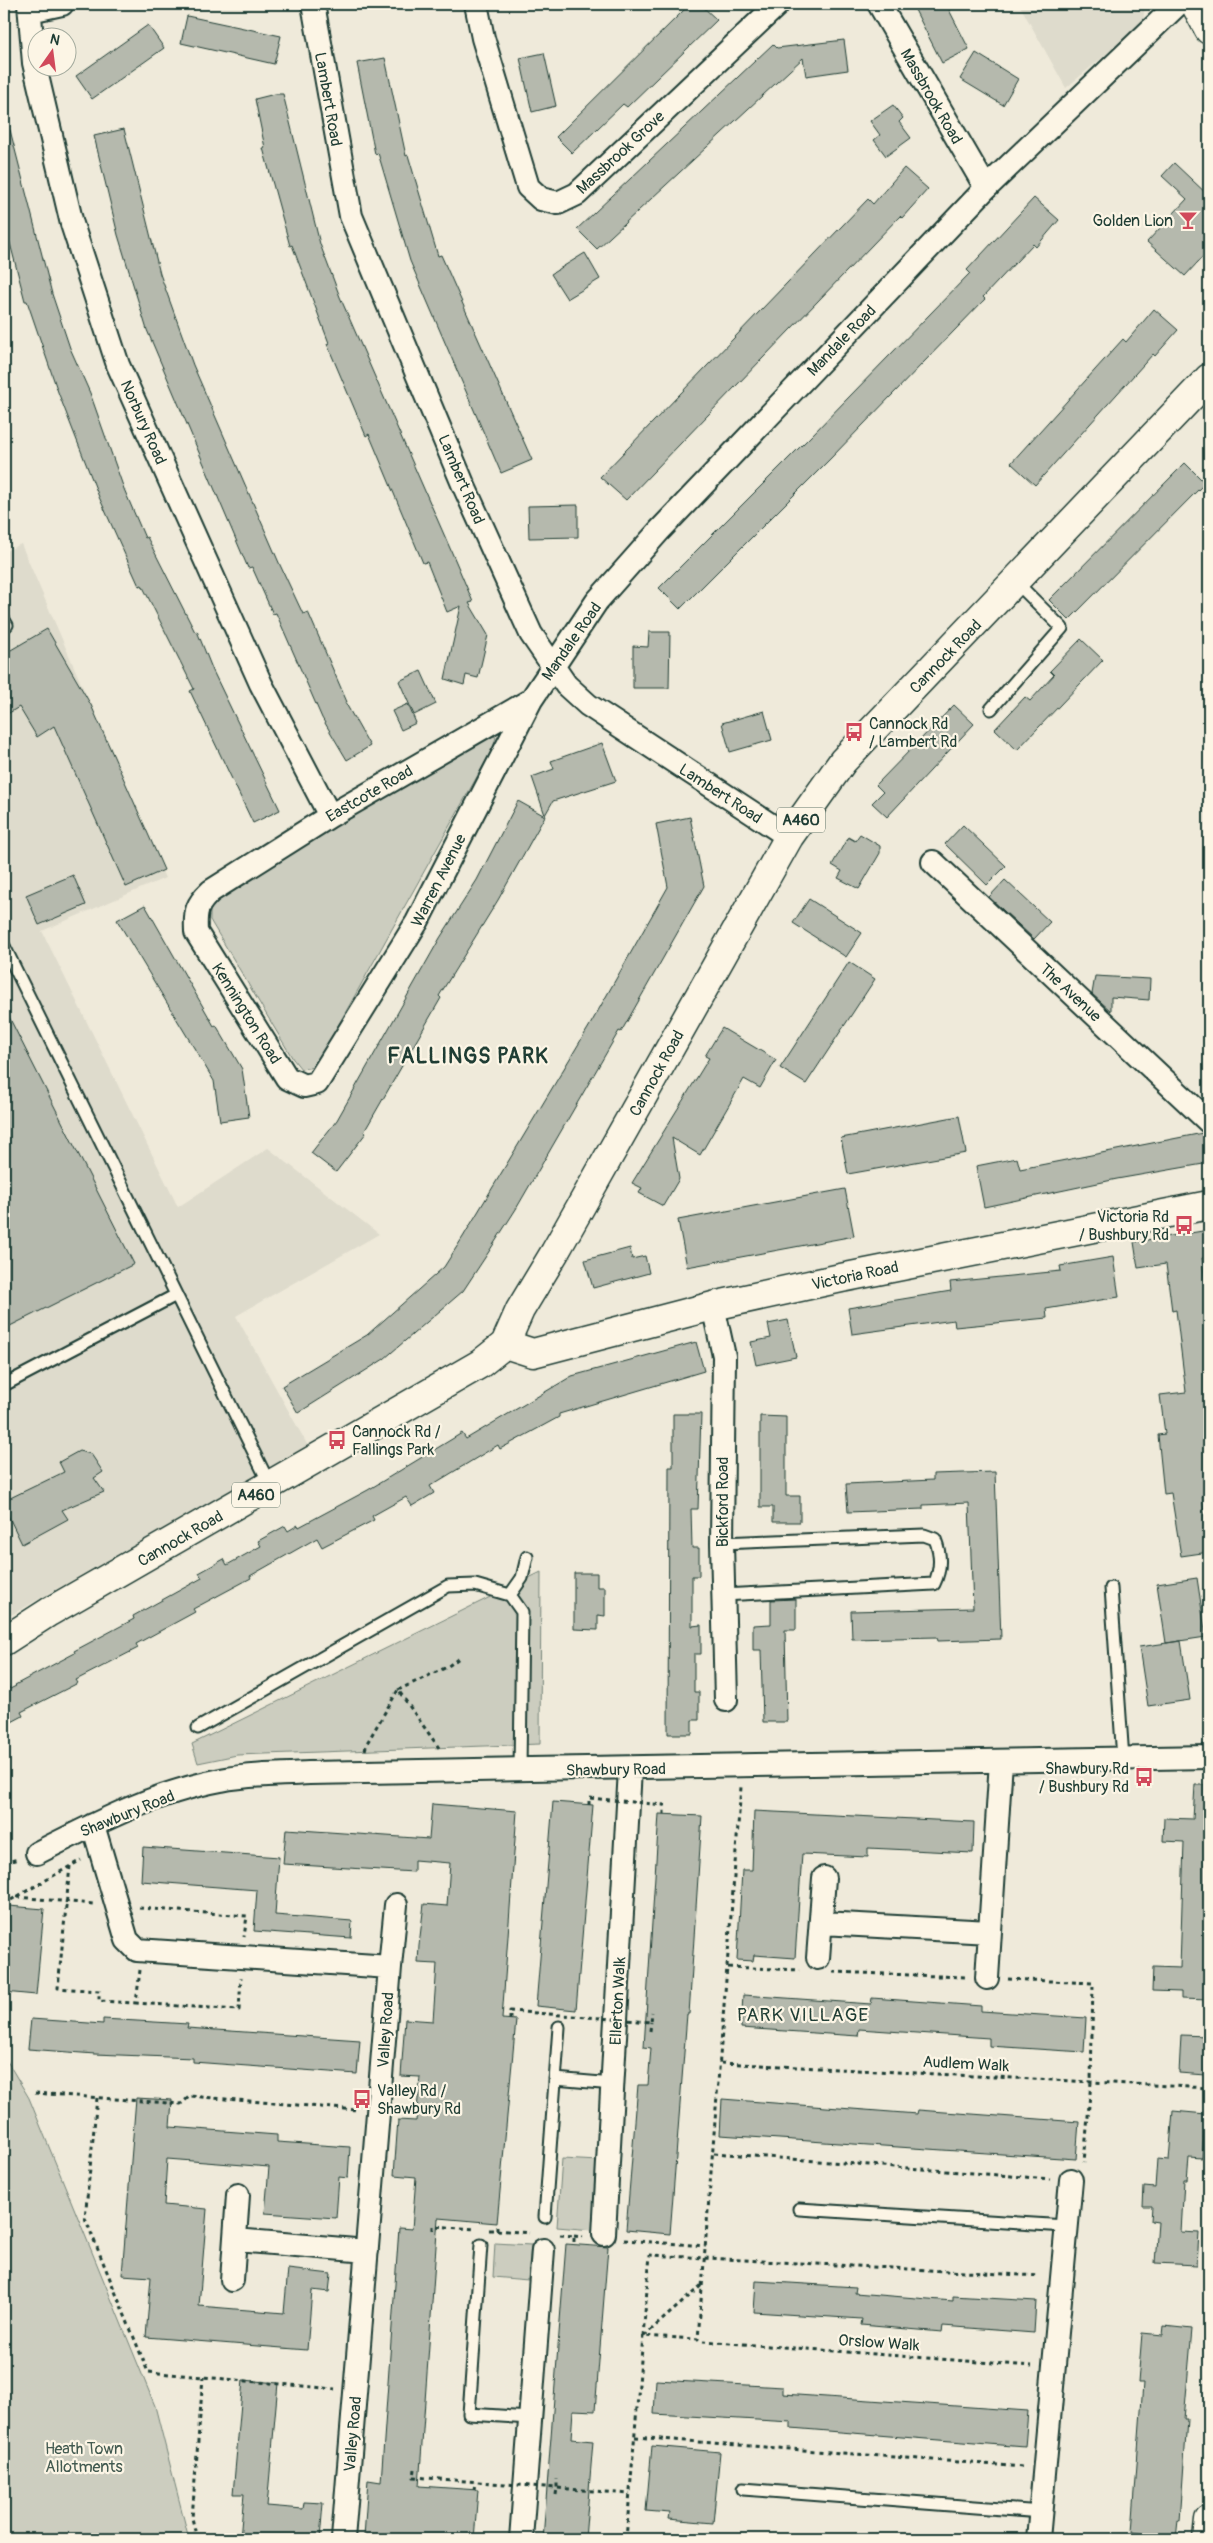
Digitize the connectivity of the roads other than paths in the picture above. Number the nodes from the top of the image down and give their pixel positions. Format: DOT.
graph roads {
  1 [pos="62,4"];
  2 [pos="313,4"];
  3 [pos="476,4"];
  4 [pos="778,4"];
  5 [pos="879,4"];
  6 [pos="1178,4"];
  7 [pos="1195,4"];
  8 [pos="29,7"];
  9 [pos="1209,30"];
  10 [pos="986,188"];
  11 [pos="1209,378"];
  12 [pos="1016,582"];
  13 [pos="552,666"];
  14 [pos="530,700"];
  15 [pos="991,709"];
  16 [pos="330,816"];
  17 [pos="788,838"];
  18 [pos="932,862"];
  19 [pos="211,891"];
  20 [pos="4,946"];
  21 [pos="336,1055"];
  22 [pos="1209,1122"];
  23 [pos="1209,1204"];
  24 [pos="176,1295"];
  25 [pos="713,1306"];
  26 [pos="505,1344"];
  27 [pos="4,1385"];
  28 [pos="270,1487"];
  29 [pos="722,1542"];
  30 [pos="528,1557"];
  31 [pos="1111,1588"];
  32 [pos="510,1595"];
  33 [pos="723,1595"];
  34 [pos="4,1641"];
  35 [pos="726,1700"];
  36 [pos="198,1728"];
  37 [pos="1209,1757"];
  38 [pos="1123,1759"];
  39 [pos="1001,1761"];
  40 [pos="630,1769"];
  41 [pos="520,1770"];
  42 [pos="93,1825"];
  43 [pos="37,1853"];
  44 [pos="824,1878"];
  45 [pos="396,1905"];
  46 [pos="822,1923"];
  47 [pos="990,1932"];
  48 [pos="390,1967"];
  49 [pos="818,1967"];
  50 [pos="987,1978"];
  51 [pos="560,2028"];
  52 [pos="556,2079"];
  53 [pos="613,2084"];
  54 [pos="1071,2180"];
  55 [pos="238,2195"];
  56 [pos="799,2209"];
  57 [pos="545,2217"];
  58 [pos="1066,2226"];
  59 [pos="601,2237"];
  60 [pos="236,2240"];
  61 [pos="481,2244"];
  62 [pos="542,2250"];
  63 [pos="367,2251"];
  64 [pos="232,2280"];
  65 [pos="530,2418"];
  66 [pos="743,2489"];
  67 [pos="1041,2512"];
  68 [pos="1209,2520"];
  69 [pos="343,2539"];
  70 [pos="521,2539"];
  71 [pos="1038,2539"];
  72 [pos="1207,2539"];
  1 -- 8 [label="street"];
  2 -- 13 [label="street, Lambert Road"];
  3 -- 4 [label="street, Massbrook Grove"];
  5 -- 10 [label="street, Massbrook Road"];
  6 -- 10 [label="street, Mandale Road"];
  7 -- 9 [label="main road"];
  8 -- 16 [label="street, Norbury Road"];
  10 -- 13 [label="street, Mandale Road"];
  11 -- 12 [label="main road, Cannock Road / A460"];
  12 -- 15 [label="lane"];
  12 -- 17 [label="main road, Cannock Road / A460"];
  13 -- 14 [label="street, Mandale Road"];
  13 -- 17 [label="street, Lambert Road"];
  14 -- 16 [label="street, Eastcote Road"];
  14 -- 21 [label="street, Warren Avenue"];
  16 -- 19 [label="street, Eastcote Road"];
  17 -- 26 [label="main road, Cannock Road / A460"];
  18 -- 22 [label="street, The Avenue"];
  19 -- 21 [label="street, Kennington Road"];
  20 -- 24 [label="lane"];
  23 -- 25 [label="main road, Victoria Road"];
  24 -- 27 [label="lane"];
  24 -- 28 [label="lane"];
  25 -- 26 [label="main road, Victoria Road"];
  25 -- 29 [label="street, Bickford Road"];
  26 -- 28 [label="main road, Cannock Road / A460"];
  28 -- 34 [label="main road, Cannock Road / A460"];
  29 -- 33 [label="street, Bickford Road"];
  29 -- 33 [label="lane"];
  30 -- 32 [label="lane"];
  31 -- 38 [label="lane"];
  32 -- 36 [label="lane"];
  32 -- 41 [label="lane"];
  33 -- 35 [label="street, Bickford Road"];
  37 -- 38 [label="street, Shawbury Road"];
  38 -- 39 [label="street, Shawbury Road"];
  39 -- 40 [label="street, Shawbury Road"];
  39 -- 47 [label="street"];
  40 -- 41 [label="street, Shawbury Road"];
  40 -- 53 [label="street, Ellerton Walk"];
  41 -- 42 [label="street, Shawbury Road"];
  42 -- 43 [label="street, Shawbury Road"];
  42 -- 48 [label="street"];
  44 -- 46 [label="street"];
  45 -- 48 [label="street, Valley Road"];
  46 -- 47 [label="street"];
  46 -- 49 [label="street"];
  47 -- 50 [label="street"];
  48 -- 63 [label="street, Valley Road"];
  51 -- 52 [label="lane"];
  52 -- 53 [label="lane"];
  52 -- 57 [label="lane"];
  53 -- 59 [label="street, Ellerton Walk"];
  54 -- 58 [label="street"];
  55 -- 60 [label="street"];
  56 -- 58 [label="lane"];
  58 -- 67 [label="street"];
  60 -- 63 [label="street"];
  60 -- 64 [label="street"];
  61 -- 65 [label="lane"];
  62 -- 65 [label="street"];
  63 -- 69 [label="street, Valley Road"];
  65 -- 70 [label="street"];
  66 -- 67 [label="lane"];
  67 -- 71 [label="street"];
  68 -- 72 [label="main road"];
}
